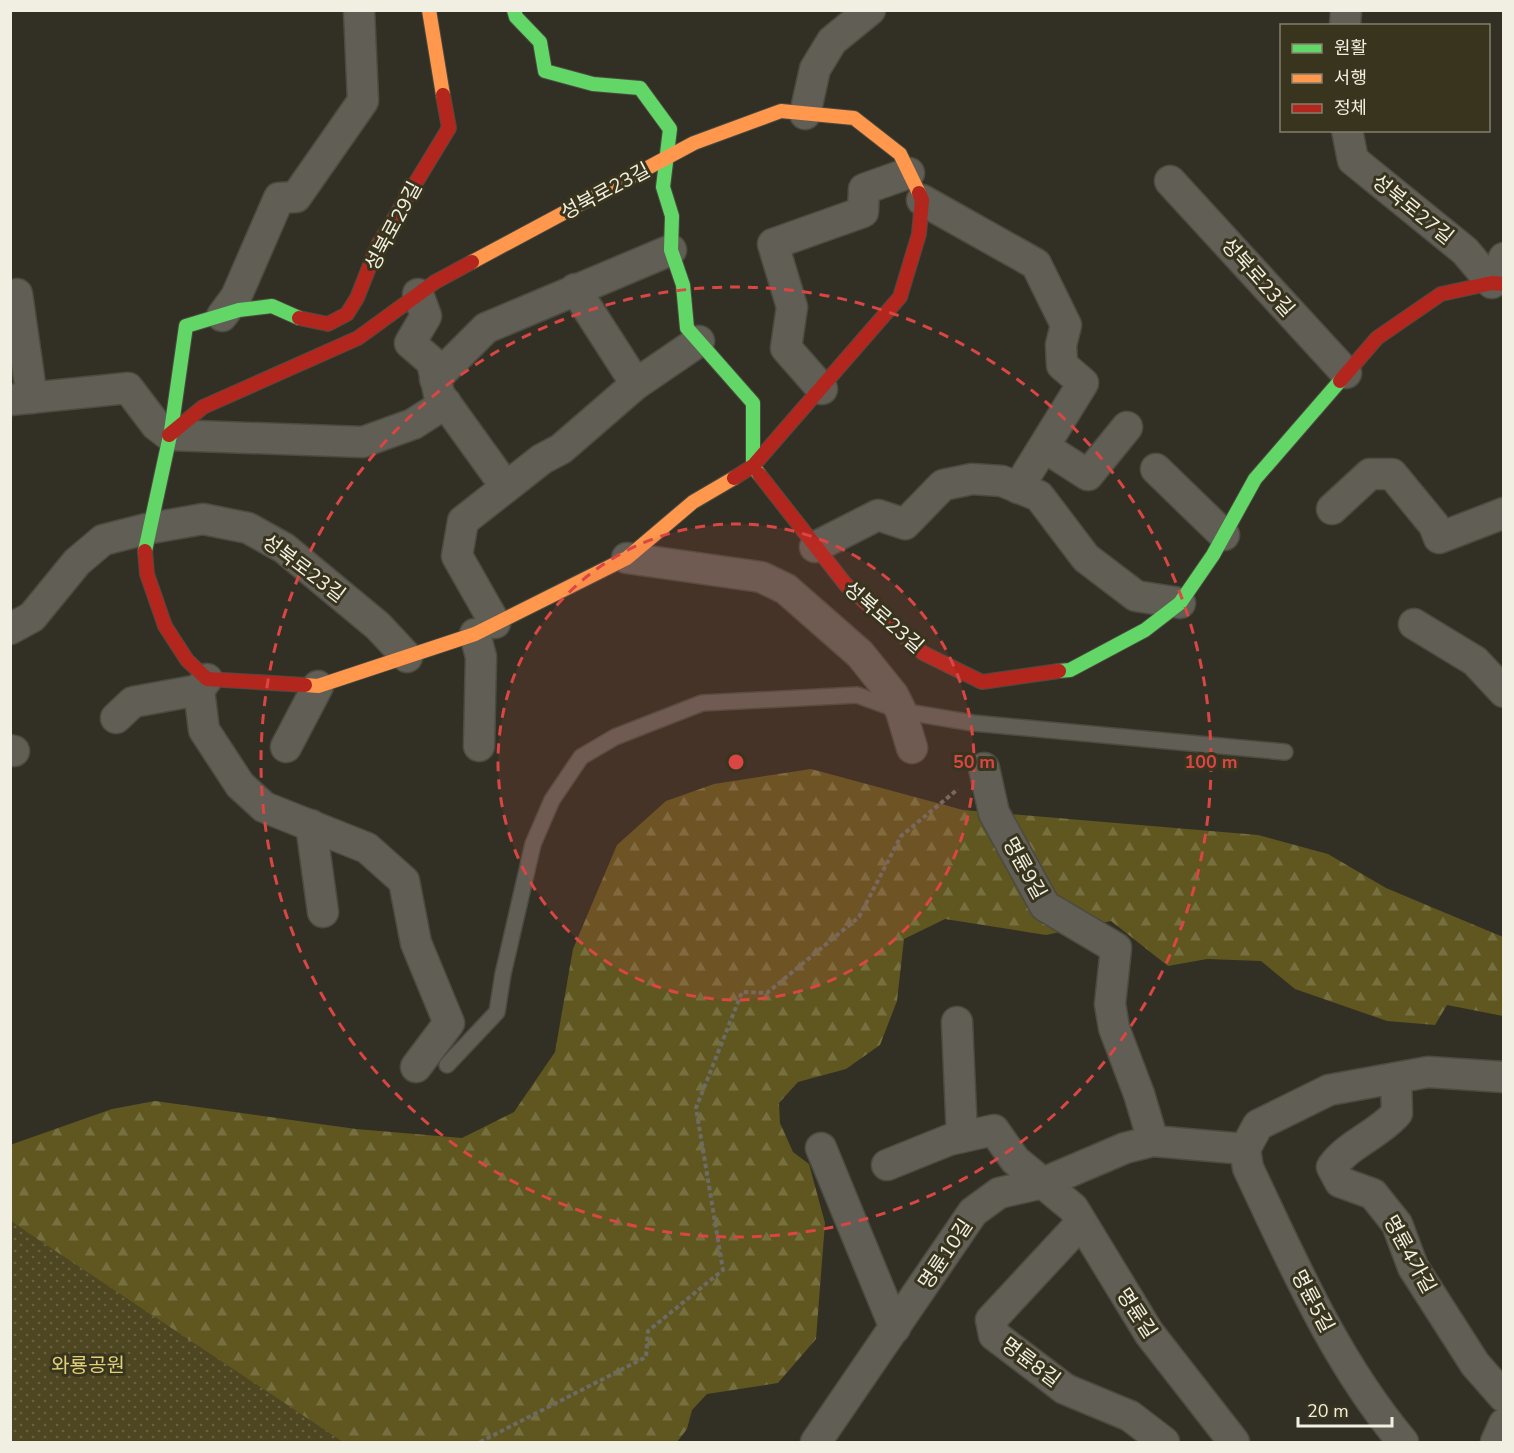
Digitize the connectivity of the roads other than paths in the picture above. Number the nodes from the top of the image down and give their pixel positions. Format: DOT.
graph roads {
  1 [pos="359,10"];
  2 [pos="429,10"];
  3 [pos="514,10"];
  4 [pos="870,10"];
  5 [pos="805,114"];
  6 [pos="1347,132"];
  7 [pos="667,158"];
  8 [pos="1170,181"];
  9 [pos="916,186"];
  10 [pos="671,250"];
  11 [pos="1500,275"];
  12 [pos="575,289"];
  13 [pos="17,294"];
  14 [pos="418,294"];
  15 [pos="222,316"];
  16 [pos="699,341"];
  17 [pos="1346,373"];
  18 [pos="636,384"];
  19 [pos="822,389"];
  20 [pos="440,391"];
  21 [pos="21,399"];
  22 [pos="1127,427"];
  23 [pos="169,435"];
  24 [pos="1044,447"];
  25 [pos="753,466"];
  26 [pos="1156,469"];
  27 [pos="506,487"];
  28 [pos="1018,488"];
  29 [pos="1332,509"];
  30 [pos="1503,513"];
  31 [pos="146,529"];
  32 [pos="1224,535"];
  33 [pos="815,547"];
  34 [pos="627,558"];
  35 [pos="1180,603"];
  36 [pos="1414,624"];
  37 [pos="10,629"];
  38 [pos="485,629"];
  39 [pos="407,657"];
  40 [pos="203,684"];
  41 [pos="318,686"];
  42 [pos="1503,692"];
  43 [pos="902,711"];
  44 [pos="116,718"];
  45 [pos="479,746"];
  46 [pos="286,747"];
  47 [pos="912,748"];
  48 [pos="1285,752"];
  49 [pos="984,768"];
  50 [pos="311,825"];
  51 [pos="323,912"];
  52 [pos="957,1022"];
  53 [pos="447,1065"];
  54 [pos="416,1067"];
  55 [pos="1503,1077"];
  56 [pos="1396,1078"];
  57 [pos="962,1137"];
  58 [pos="1153,1141"];
  59 [pos="821,1148"];
  60 [pos="1245,1149"];
  61 [pos="887,1165"];
  62 [pos="1043,1183"];
  63 [pos="1081,1222"];
  64 [pos="894,1328"];
  65 [pos="1503,1397"];
  66 [pos="1503,1424"];
  67 [pos="816,1443"];
  68 [pos="1164,1443"];
  69 [pos="1234,1443"];
  70 [pos="1403,1443"];
  71 [pos="1496,1443"];
  1 -- 15 [label="street"];
  2 -- 15 [label="street, 성북로29길"];
  3 -- 7 [label="street, 성북로23길"];
  4 -- 5 [label="street"];
  5 -- 7 [label="street, 성북로23길"];
  5 -- 9 [label="street, 성북로23길"];
  6 -- 11 [label="street, 성북로27길"];
  7 -- 10 [label="street, 성북로23길"];
  7 -- 14 [label="street, 성북로23길"];
  8 -- 17 [label="street, 성북로23길"];
  9 -- 19 [label="street"];
  9 -- 19 [label="street"];
  9 -- 24 [label="street"];
  10 -- 12 [label="street"];
  10 -- 16 [label="street, 성북로23길"];
  11 -- 17 [label="street, 성북로23길"];
  12 -- 18 [label="street"];
  12 -- 20 [label="street"];
  13 -- 21 [label="street"];
  14 -- 20 [label="street"];
  14 -- 23 [label="street, 성북로23길"];
  15 -- 23 [label="street, 성북로29길"];
  16 -- 18 [label="street"];
  16 -- 25 [label="street, 성북로23길"];
  17 -- 32 [label="street, 성북로23길"];
  18 -- 27 [label="street"];
  19 -- 25 [label="street"];
  20 -- 23 [label="street"];
  20 -- 27 [label="street"];
  21 -- 23 [label="street"];
  22 -- 24 [label="street"];
  23 -- 31 [label="street"];
  24 -- 28 [label="street"];
  25 -- 33 [label="street, 성북로23길"];
  25 -- 34 [label="street"];
  26 -- 32 [label="street"];
  27 -- 38 [label="street"];
  28 -- 33 [label="street"];
  28 -- 35 [label="street"];
  29 -- 30 [label="street"];
  31 -- 37 [label="street, 성북로23길"];
  31 -- 39 [label="street, 성북로23길"];
  31 -- 40 [label="street"];
  32 -- 35 [label="street, 성북로23길"];
  33 -- 35 [label="street, 성북로23길"];
  34 -- 38 [label="street"];
  34 -- 43 [label="street"];
  36 -- 42 [label="street"];
  38 -- 39 [label="street"];
  38 -- 45 [label="street"];
  39 -- 41 [label="street"];
  40 -- 41 [label="street"];
  40 -- 44 [label="street"];
  40 -- 50 [label="street"];
  41 -- 46 [label="street"];
  43 -- 47 [label="street"];
  43 -- 48 [label="lane"];
  43 -- 53 [label="lane"];
  49 -- 58 [label="street, 명륜9길"];
  50 -- 51 [label="street"];
  50 -- 54 [label="street"];
  52 -- 57 [label="street"];
  55 -- 56 [label="street"];
  56 -- 60 [label="street"];
  56 -- 65 [label="street, 명륜4가길"];
  57 -- 61 [label="street"];
  57 -- 62 [label="street"];
  58 -- 60 [label="street"];
  58 -- 62 [label="street"];
  59 -- 64 [label="street"];
  60 -- 70 [label="street, 명륜5길"];
  62 -- 63 [label="street, 명륜길"];
  62 -- 64 [label="street, 명륜10길"];
  63 -- 68 [label="street, 명륜8길"];
  63 -- 69 [label="street, 명륜길"];
  64 -- 67 [label="street, 명륜10길"];
  66 -- 71 [label="street"];
}
